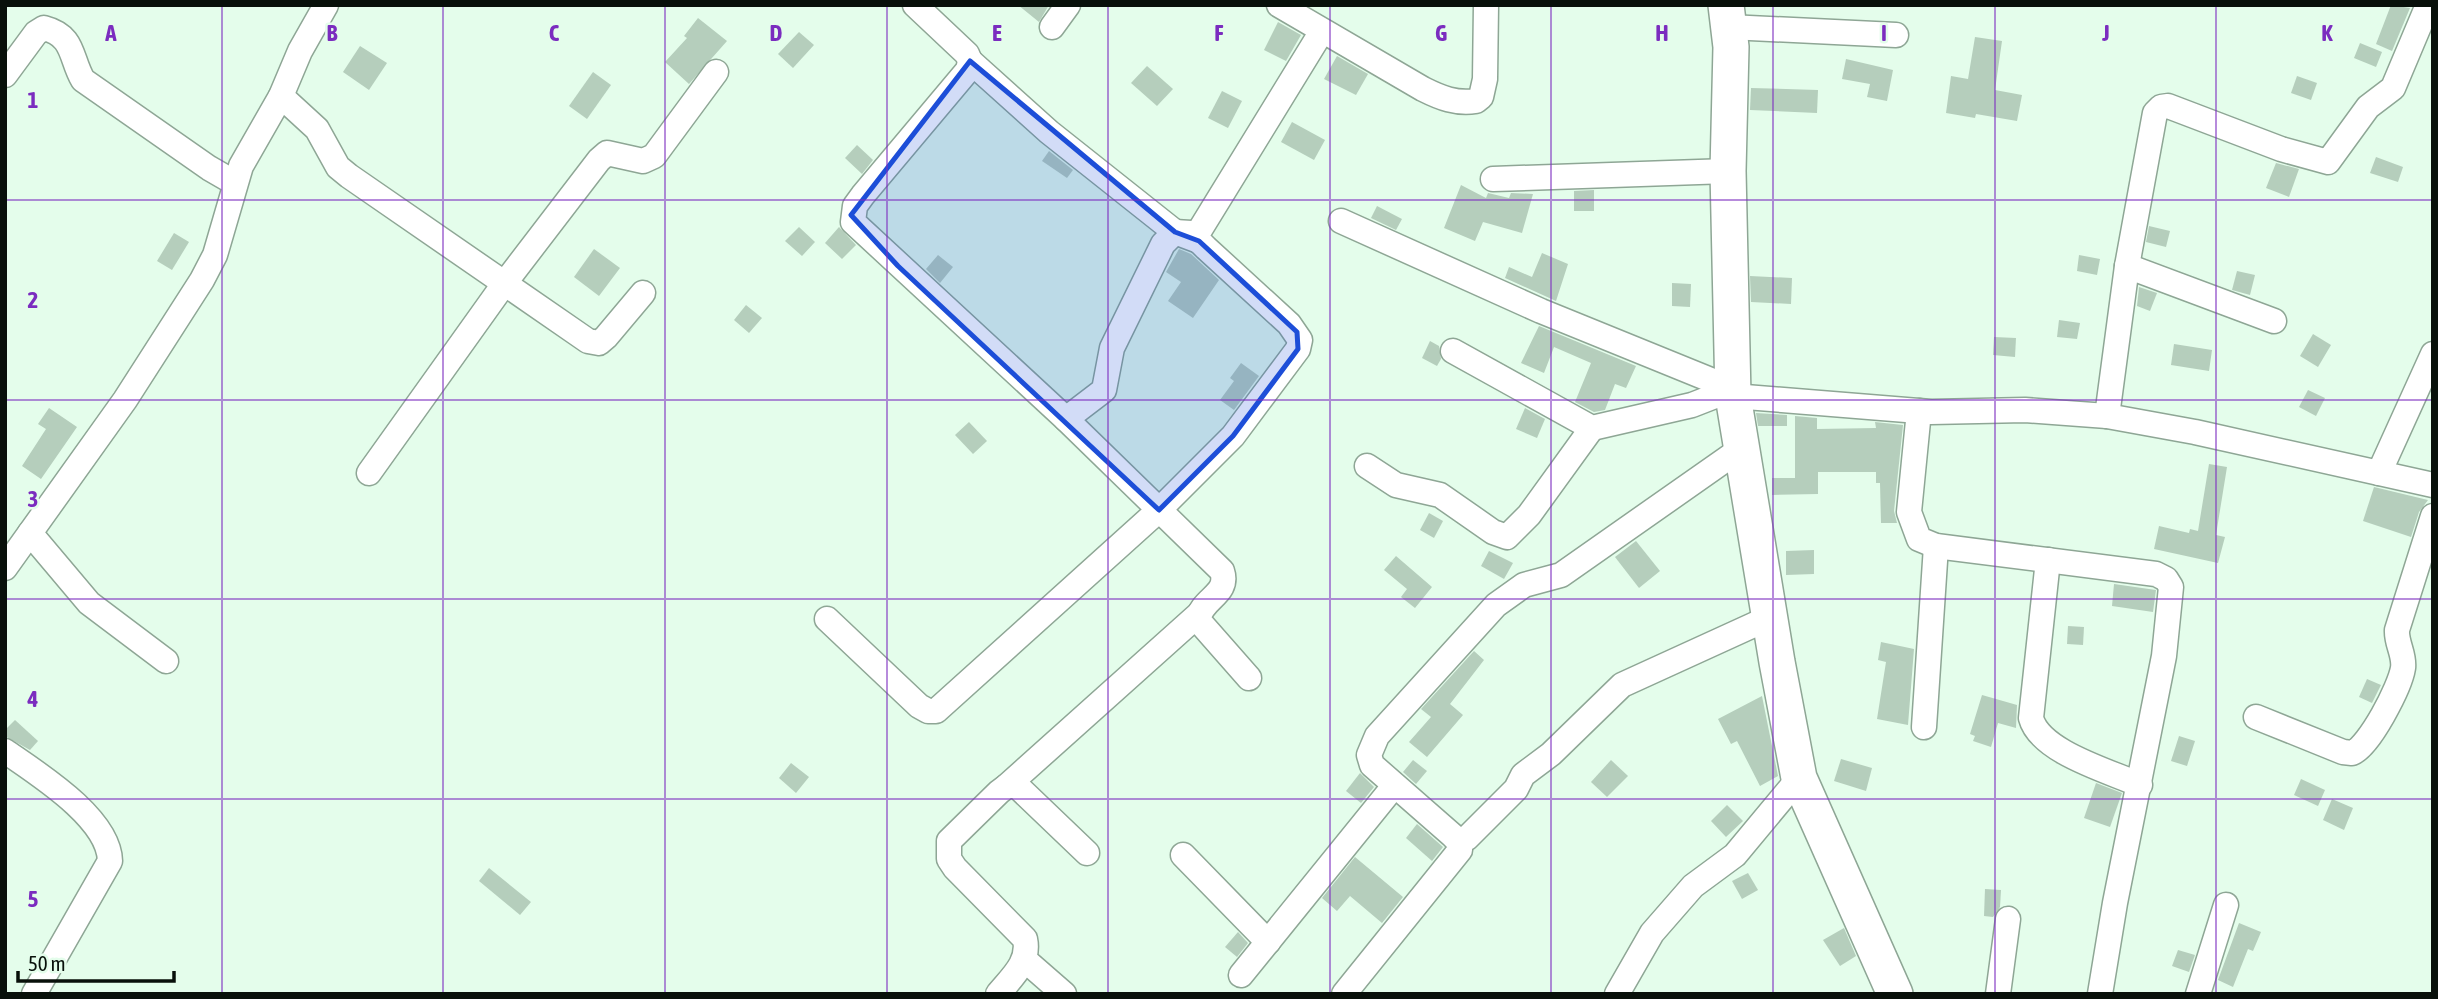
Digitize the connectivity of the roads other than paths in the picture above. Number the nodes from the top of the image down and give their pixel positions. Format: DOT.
graph roads {
  1 [pos="326,5"];
  2 [pos="915,5"];
  3 [pos="1068,5"];
  4 [pos="1279,5"];
  5 [pos="1486,5"];
  6 [pos="2428,5"];
  7 [pos="1728,16"];
  8 [pos="1052,27"];
  9 [pos="1322,31"];
  10 [pos="1896,35"];
  11 [pos="970,61"];
  12 [pos="716,72"];
  13 [pos="5,75"];
  14 [pos="281,96"];
  15 [pos="1728,171"];
  16 [pos="1493,179"];
  17 [pos="235,183"];
  18 [pos="1341,221"];
  19 [pos="1191,235"];
  20 [pos="2127,266"];
  21 [pos="504,284"];
  22 [pos="643,293"];
  23 [pos="2274,321"];
  24 [pos="1453,351"];
  25 [pos="2433,354"];
  26 [pos="1733,392"];
  27 [pos="1919,411"];
  28 [pos="2107,416"];
  29 [pos="1066,419"];
  30 [pos="1592,428"];
  31 [pos="1742,448"];
  32 [pos="1367,466"];
  33 [pos="369,473"];
  34 [pos="2379,473"];
  35 [pos="2433,485"];
  36 [pos="1159,510"];
  37 [pos="2433,516"];
  38 [pos="30,533"];
  39 [pos="1936,546"];
  40 [pos="2048,560"];
  41 [pos="5,568"];
  42 [pos="1199,614"];
  43 [pos="1770,617"];
  44 [pos="827,619"];
  45 [pos="166,661"];
  46 [pos="1249,678"];
  47 [pos="2256,717"];
  48 [pos="1924,727"];
  49 [pos="5,751"];
  50 [pos="1799,778"];
  51 [pos="2140,785"];
  52 [pos="1007,786"];
  53 [pos="1394,786"];
  54 [pos="1459,842"];
  55 [pos="1087,853"];
  56 [pos="1183,855"];
  57 [pos="2226,905"];
  58 [pos="2008,919"];
  59 [pos="1268,942"];
  60 [pos="1025,960"];
  61 [pos="1241,975"];
  62 [pos="34,994"];
  63 [pos="998,994"];
  64 [pos="1065,994"];
  65 [pos="1344,994"];
  66 [pos="1617,994"];
  67 [pos="1895,994"];
  68 [pos="1998,994"];
  69 [pos="2100,994"];
  70 [pos="2198,994"];
  1 -- 14 [label="street"];
  2 -- 11 [label="street"];
  3 -- 8 [label="street"];
  4 -- 9 [label="street"];
  5 -- 9 [label="street"];
  6 -- 20 [label="street"];
  7 -- 10 [label="street"];
  7 -- 15 [label="street"];
  9 -- 19 [label="street"];
  11 -- 19 [label="street"];
  11 -- 29 [label="street"];
  12 -- 21 [label="street"];
  13 -- 17 [label="street"];
  14 -- 17 [label="street"];
  14 -- 21 [label="street"];
  15 -- 16 [label="street"];
  15 -- 26 [label="street"];
  17 -- 38 [label="street"];
  18 -- 26 [label="street"];
  19 -- 29 [label="street"];
  19 -- 36 [label="street"];
  20 -- 23 [label="street"];
  20 -- 28 [label="street"];
  21 -- 22 [label="street"];
  21 -- 33 [label="street"];
  24 -- 30 [label="street"];
  25 -- 34 [label="street"];
  26 -- 27 [label="street"];
  26 -- 30 [label="street"];
  26 -- 31 [label="street"];
  27 -- 28 [label="street"];
  27 -- 39 [label="street"];
  28 -- 34 [label="street"];
  29 -- 36 [label="street"];
  30 -- 32 [label="street"];
  31 -- 43 [label="street"];
  31 -- 53 [label="street"];
  34 -- 35 [label="street"];
  36 -- 42 [label="street"];
  36 -- 44 [label="street"];
  37 -- 47 [label="street"];
  38 -- 41 [label="street"];
  38 -- 45 [label="street"];
  39 -- 40 [label="street"];
  39 -- 48 [label="street"];
  40 -- 51 [label="street"];
  40 -- 51 [label="street"];
  42 -- 46 [label="street"];
  42 -- 52 [label="street"];
  43 -- 50 [label="street"];
  43 -- 54 [label="street"];
  49 -- 62 [label="street"];
  50 -- 66 [label="street"];
  50 -- 67 [label="street"];
  51 -- 69 [label="street"];
  52 -- 55 [label="street"];
  52 -- 60 [label="street"];
  53 -- 54 [label="street"];
  53 -- 59 [label="street"];
  54 -- 65 [label="street"];
  56 -- 59 [label="street"];
  57 -- 70 [label="street"];
  58 -- 68 [label="street"];
  59 -- 61 [label="street"];
  60 -- 63 [label="street"];
  60 -- 64 [label="street"];
}
